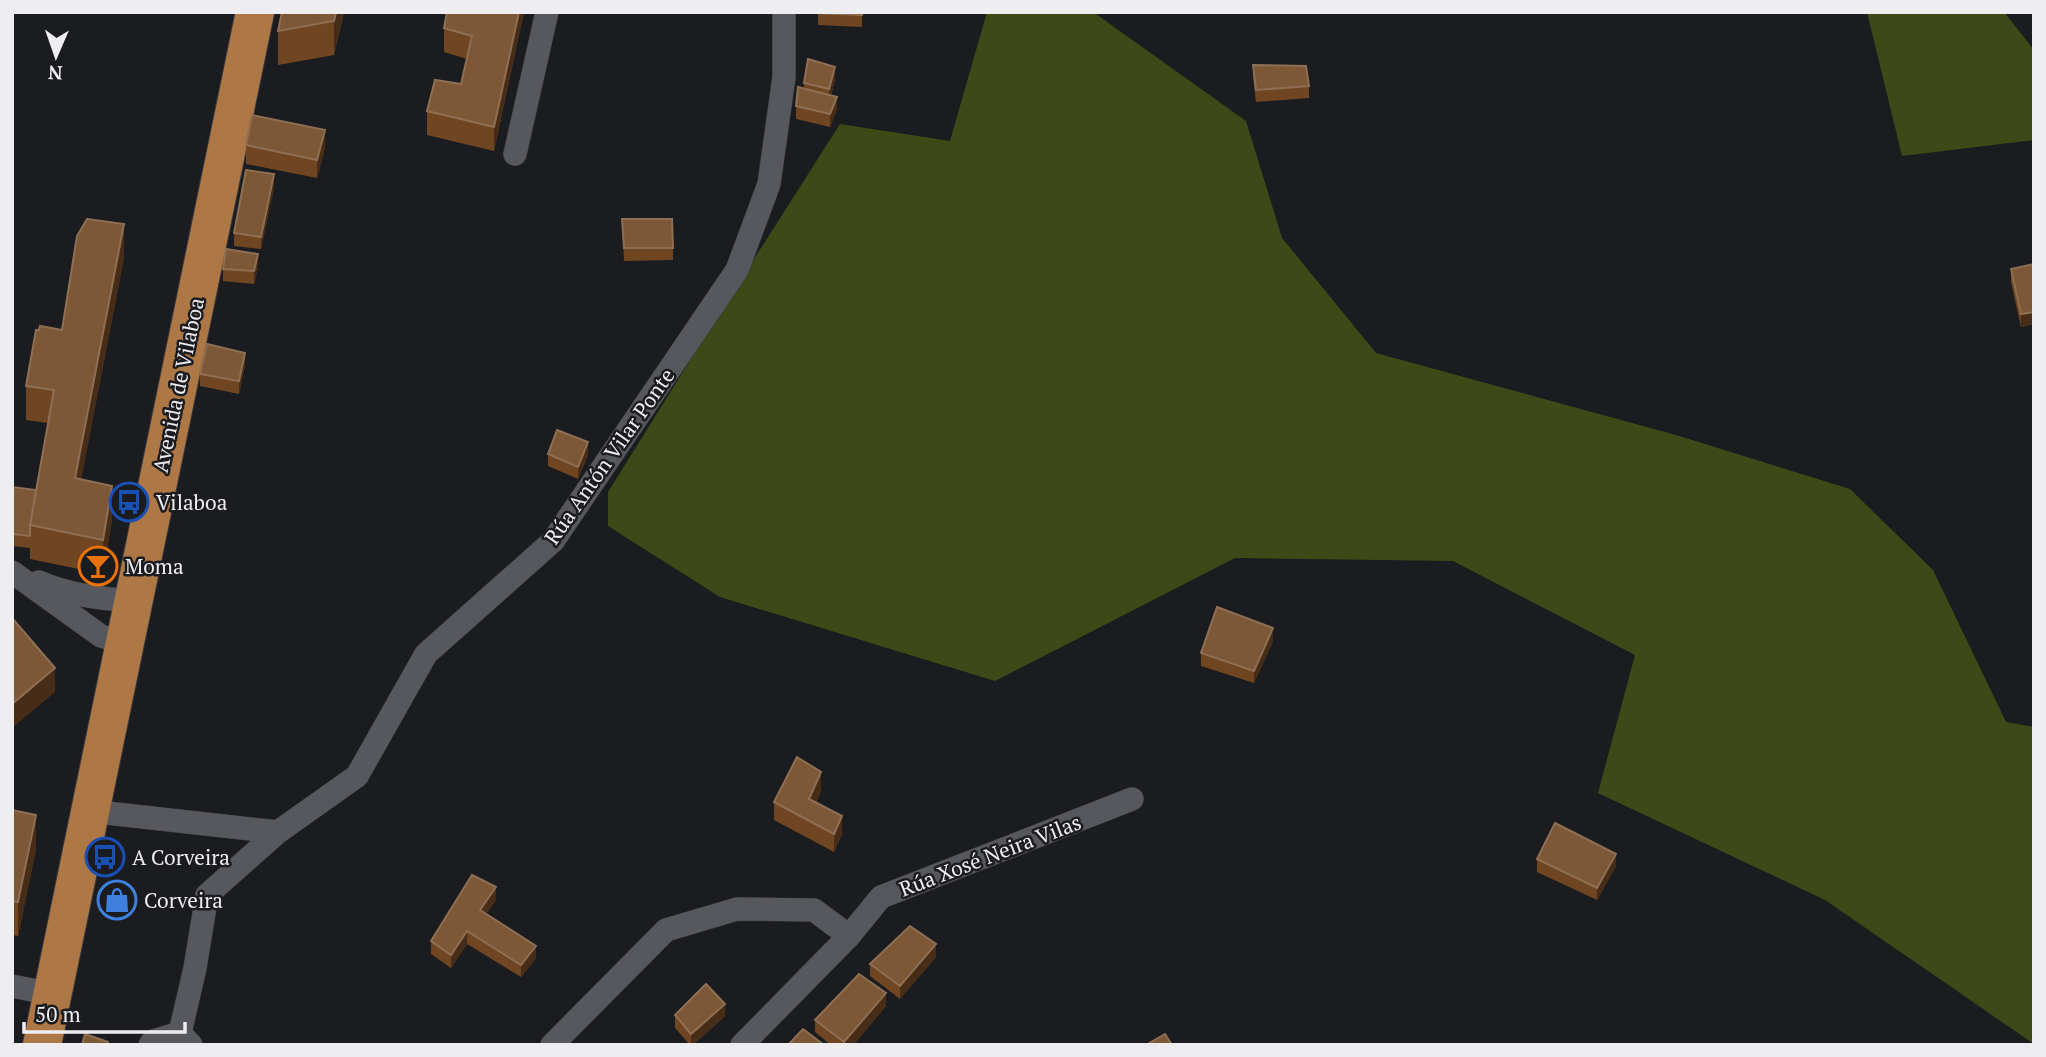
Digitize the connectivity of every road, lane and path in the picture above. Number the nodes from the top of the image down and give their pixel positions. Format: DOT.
graph roads {
  1 [pos="255,12"];
  2 [pos="547,12"];
  3 [pos="784,12"];
  4 [pos="515,155"];
  5 [pos="13,572"];
  6 [pos="95,598"];
  7 [pos="135,601"];
  8 [pos="83,623"];
  9 [pos="126,643"];
  10 [pos="1132,799"];
  11 [pos="89,811"];
  12 [pos="278,832"];
  13 [pos="849,936"];
  14 [pos="12,986"];
  15 [pos="52,993"];
  16 [pos="186,1039"];
  17 [pos="42,1045"];
  18 [pos="150,1045"];
  19 [pos="552,1045"];
  20 [pos="742,1045"];
  1 -- 7 [label="highway, Avenida de Vilaboa"];
  2 -- 4 [label="street"];
  3 -- 12 [label="street, Rúa Antón Vilar Ponte"];
  5 -- 6 [label="street"];
  5 -- 8 [label="street"];
  6 -- 7 [label="street"];
  6 -- 8 [label="street"];
  7 -- 9 [label="highway, Avenida de Vilaboa"];
  8 -- 9 [label="street"];
  9 -- 11 [label="highway, Avenida de Vilaboa"];
  10 -- 13 [label="street, Rúa Xosé Neira Vilas"];
  11 -- 12 [label="street"];
  11 -- 15 [label="highway, Avenida de Vilaboa"];
  12 -- 16 [label="street, Rúa Antón Vilar Ponte"];
  13 -- 19 [label="street"];
  13 -- 20 [label="street, Rúa Xosé Neira Vilas"];
  14 -- 15 [label="street"];
  15 -- 17 [label="highway, Avenida de Vilaboa"];
  16 -- 18 [label="street"];
}
